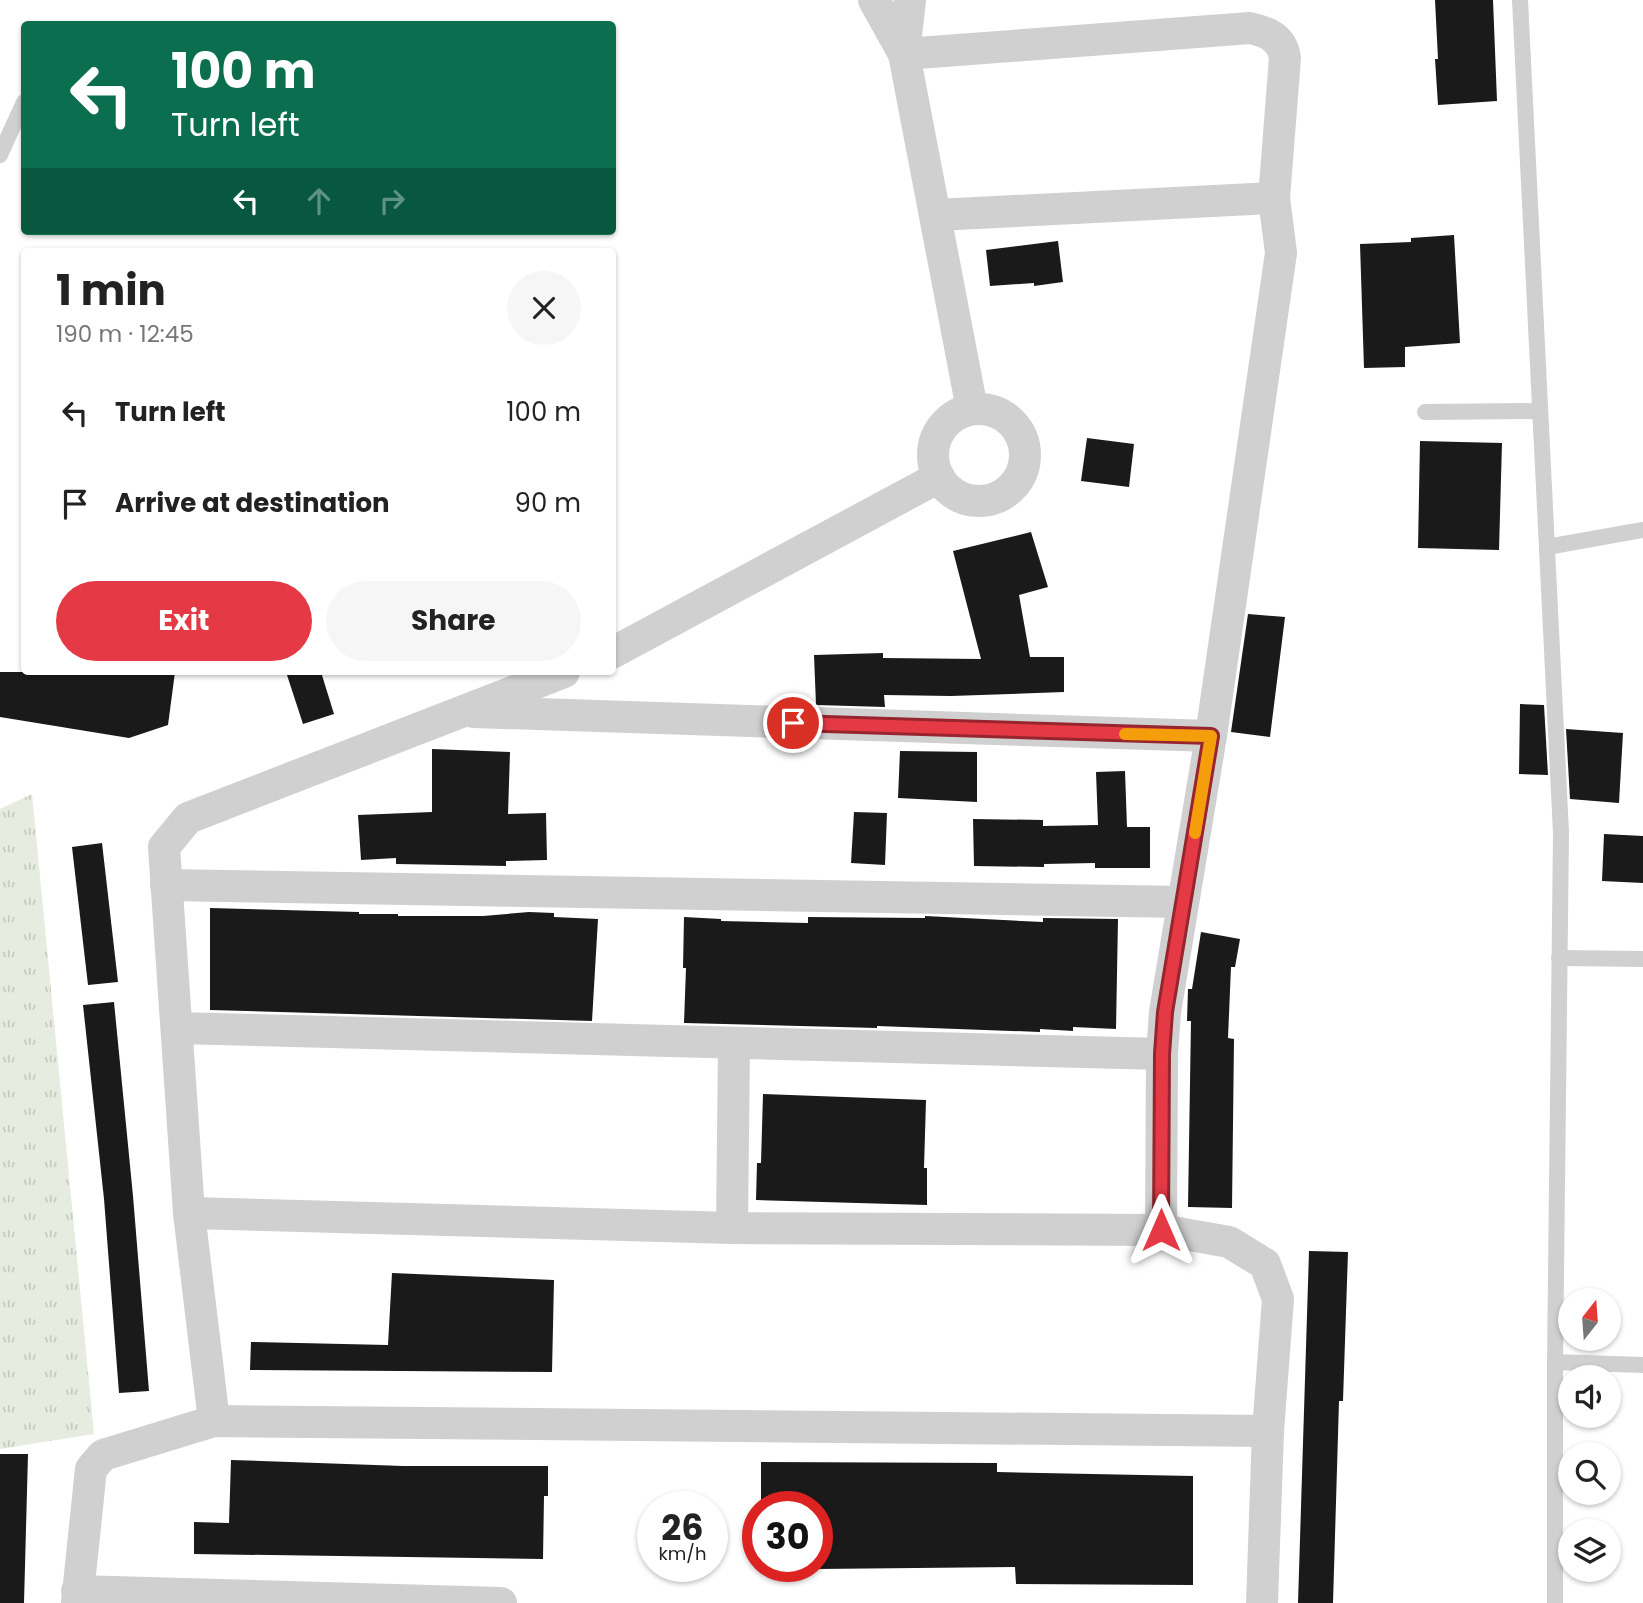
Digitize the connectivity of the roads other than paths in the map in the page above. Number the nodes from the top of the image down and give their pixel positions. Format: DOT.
graph roads {
  1 [pos="874,0"];
  2 [pos="910,0"];
  3 [pos="1520,0"];
  4 [pos="904,54"];
  5 [pos="21,109"];
  6 [pos="0,155"];
  7 [pos="1275,198"];
  8 [pos="936,215"];
  9 [pos="972,409"];
  10 [pos="1540,411"];
  11 [pos="1425,412"];
  12 [pos="939,477"];
  13 [pos="1643,530"];
  14 [pos="1547,547"];
  15 [pos="616,651"];
  16 [pos="556,675"];
  17 [pos="458,711"];
  18 [pos="1211,736"];
  19 [pos="166,885"];
  20 [pos="1183,902"];
  21 [pos="1559,958"];
  22 [pos="1643,959"];
  23 [pos="177,1028"];
  24 [pos="734,1043"];
  25 [pos="1162,1054"];
  26 [pos="189,1213"];
  27 [pos="733,1228"];
  28 [pos="1161,1230"];
  29 [pos="1555,1362"];
  30 [pos="1643,1365"];
  31 [pos="214,1421"];
  32 [pos="1268,1431"];
  33 [pos="77,1597"];
  34 [pos="501,1603"];
  35 [pos="1262,1603"];
  36 [pos="1555,1603"];
  1 -- 4 [label="street"];
  2 -- 4 [label="street"];
  3 -- 10 [label="lane"];
  4 -- 7 [label="street"];
  4 -- 8 [label="street"];
  5 -- 6 [label="lane"];
  7 -- 8 [label="street"];
  7 -- 18 [label="street"];
  8 -- 9 [label="street"];
  9 -- 12 [label="street"];
  9 -- 12 [label="street"];
  10 -- 11 [label="lane"];
  10 -- 14 [label="lane"];
  12 -- 15 [label="street"];
  13 -- 14 [label="lane"];
  14 -- 21 [label="lane"];
  16 -- 17 [label="street"];
  17 -- 18 [label="street"];
  17 -- 19 [label="street"];
  18 -- 20 [label="street"];
  19 -- 20 [label="street"];
  19 -- 23 [label="street"];
  20 -- 25 [label="street"];
  21 -- 22 [label="lane"];
  21 -- 29 [label="lane"];
  23 -- 24 [label="street"];
  23 -- 26 [label="street"];
  24 -- 25 [label="street"];
  24 -- 27 [label="street"];
  25 -- 28 [label="street"];
  26 -- 27 [label="street"];
  26 -- 31 [label="street"];
  27 -- 28 [label="street"];
  28 -- 32 [label="street"];
  29 -- 30 [label="lane"];
  29 -- 36 [label="lane"];
  31 -- 32 [label="street"];
  31 -- 33 [label="street"];
  32 -- 35 [label="street"];
  33 -- 34 [label="street"];
}
